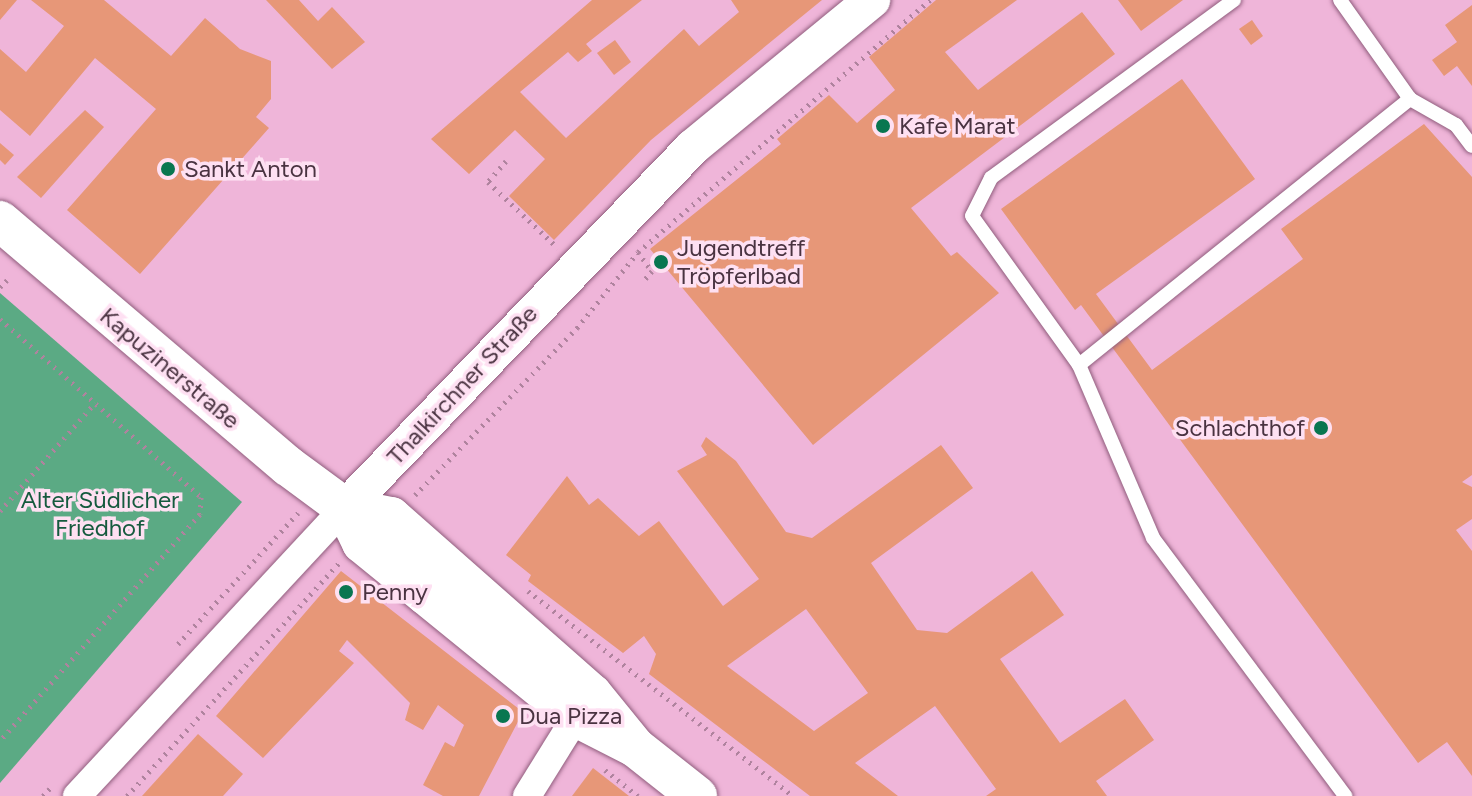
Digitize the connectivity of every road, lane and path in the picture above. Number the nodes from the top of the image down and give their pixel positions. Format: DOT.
graph roads {
  1 [pos="872,0"];
  2 [pos="930,0"];
  3 [pos="1234,0"];
  4 [pos="1340,0"];
  5 [pos="1410,99"];
  6 [pos="1472,146"];
  7 [pos="506,161"];
  8 [pos="0,221"];
  9 [pos="638,252"];
  10 [pos="576,265"];
  11 [pos="645,279"];
  12 [pos="7,280"];
  13 [pos="0,287"];
  14 [pos="0,319"];
  15 [pos="1079,365"];
  16 [pos="95,403"];
  17 [pos="345,508"];
  18 [pos="422,509"];
  19 [pos="0,511"];
  20 [pos="340,562"];
  21 [pos="521,585"];
  22 [pos="576,717"];
  23 [pos="0,741"];
  24 [pos="635,747"];
  25 [pos="77,796"];
  26 [pos="127,796"];
  27 [pos="527,796"];
  28 [pos="697,796"];
  29 [pos="793,796"];
  30 [pos="1345,796"];
  1 -- 10 [label="street, Thalkirchner Straße"];
  2 -- 9 [label="path"];
  3 -- 15 [label="lane"];
  4 -- 5 [label="lane"];
  5 -- 6 [label="lane"];
  5 -- 15 [label="lane"];
  7 -- 10 [label="path"];
  8 -- 17 [label="main road, Kapuzinerstraße"];
  9 -- 11 [label="path"];
  9 -- 18 [label="path"];
  10 -- 17 [label="street, Thalkirchner Straße"];
  12 -- 13 [label="path"];
  14 -- 16 [label="path"];
  15 -- 30 [label="lane"];
  16 -- 19 [label="path"];
  16 -- 23 [label="path"];
  17 -- 22 [label="main road, Kapuzinerstraße"];
  17 -- 24 [label="main road, Kapuzinerstraße"];
  17 -- 25 [label="street, Thalkirchner Straße"];
  20 -- 26 [label="path"];
  21 -- 29 [label="path"];
  22 -- 24 [label="main road, Kapuzinerstraße"];
  22 -- 27 [label="street"];
  24 -- 28 [label="main road, Kapuzinerstraße"];
}
